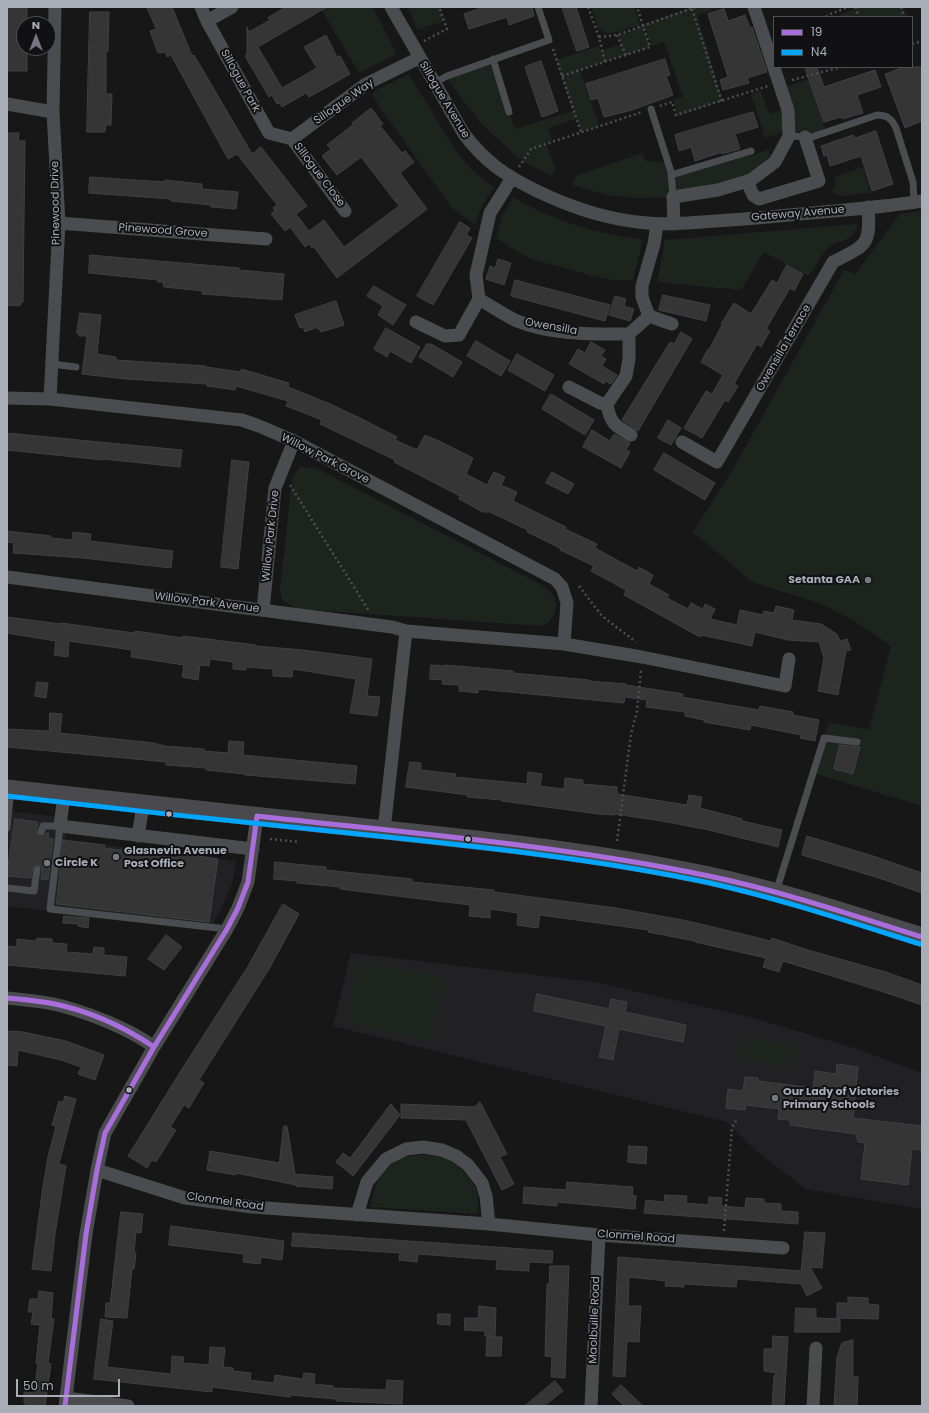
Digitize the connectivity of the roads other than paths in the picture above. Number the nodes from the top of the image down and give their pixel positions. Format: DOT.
graph roads {
  1 [pos="55,7"];
  2 [pos="201,7"];
  3 [pos="232,7"];
  4 [pos="391,7"];
  5 [pos="538,7"];
  6 [pos="754,7"];
  7 [pos="207,21"];
  8 [pos="416,52"];
  9 [pos="493,60"];
  10 [pos="773,65"];
  11 [pos="774,68"];
  12 [pos="434,83"];
  13 [pos="7,104"];
  14 [pos="651,109"];
  15 [pos="53,112"];
  16 [pos="509,112"];
  17 [pos="789,136"];
  18 [pos="805,137"];
  19 [pos="292,139"];
  20 [pos="751,151"];
  21 [pos="671,175"];
  22 [pos="512,178"];
  23 [pos="747,181"];
  24 [pos="673,197"];
  25 [pos="918,201"];
  26 [pos="868,207"];
  27 [pos="345,211"];
  28 [pos="59,223"];
  29 [pos="657,224"];
  30 [pos="674,224"];
  31 [pos="266,239"];
  32 [pos="479,299"];
  33 [pos="649,316"];
  34 [pos="416,322"];
  35 [pos="672,324"];
  36 [pos="629,334"];
  37 [pos="51,364"];
  38 [pos="76,367"];
  39 [pos="569,387"];
  40 [pos="7,398"];
  41 [pos="50,399"];
  42 [pos="607,404"];
  43 [pos="631,435"];
  44 [pos="294,441"];
  45 [pos="682,442"];
  46 [pos="7,577"];
  47 [pos="263,610"];
  48 [pos="406,631"];
  49 [pos="564,644"];
  50 [pos="789,659"];
  51 [pos="857,742"];
  52 [pos="9,789"];
  53 [pos="64,795"];
  54 [pos="143,805"];
  55 [pos="257,816"];
  56 [pos="60,826"];
  57 [pos="7,828"];
  58 [pos="384,830"];
  59 [pos="41,832"];
  60 [pos="138,836"];
  61 [pos="253,849"];
  62 [pos="37,869"];
  63 [pos="7,888"];
  64 [pos="776,892"];
  65 [pos="227,929"];
  66 [pos="922,937"];
  67 [pos="7,998"];
  68 [pos="154,1047"];
  69 [pos="97,1170"];
  70 [pos="357,1215"];
  71 [pos="489,1224"];
  72 [pos="599,1235"];
  73 [pos="783,1248"];
  74 [pos="816,1348"];
  75 [pos="65,1402"];
  76 [pos="128,1406"];
  77 [pos="592,1406"];
  78 [pos="813,1406"];
  1 -- 15 [label="street, Pinewood Drive"];
  2 -- 7 [label="street, Sillogue Park"];
  3 -- 7 [label="street"];
  4 -- 8 [label="street, Sillogue Avenue"];
  5 -- 9 [label="lane"];
  6 -- 10 [label="street"];
  7 -- 19 [label="street, Sillogue Park"];
  8 -- 12 [label="street, Sillogue Avenue"];
  8 -- 19 [label="street, Sillogue Way"];
  9 -- 12 [label="lane"];
  9 -- 16 [label="lane"];
  11 -- 17 [label="street"];
  12 -- 22 [label="street, Sillogue Avenue"];
  13 -- 15 [label="street"];
  14 -- 21 [label="lane"];
  15 -- 28 [label="street, Pinewood Drive"];
  17 -- 18 [label="lane"];
  17 -- 23 [label="street"];
  18 -- 23 [label="street"];
  18 -- 25 [label="lane"];
  19 -- 27 [label="street, Sillogue Close"];
  20 -- 21 [label="lane"];
  21 -- 24 [label="lane"];
  22 -- 29 [label="street, Sillogue Avenue"];
  22 -- 32 [label="street"];
  23 -- 24 [label="street"];
  24 -- 30 [label="street"];
  25 -- 26 [label="street, Gateway Avenue"];
  26 -- 30 [label="street, Gateway Avenue"];
  26 -- 45 [label="street, Owensilla Terrace"];
  28 -- 31 [label="street, Pinewood Grove"];
  28 -- 37 [label="street, Pinewood Drive"];
  29 -- 30 [label="street, Sillogue Avenue"];
  29 -- 33 [label="street"];
  32 -- 34 [label="street"];
  32 -- 36 [label="street, Owensilla"];
  33 -- 35 [label="street"];
  33 -- 36 [label="street"];
  36 -- 42 [label="street"];
  37 -- 38 [label="lane"];
  37 -- 41 [label="street, Pinewood Drive"];
  39 -- 42 [label="street"];
  40 -- 41 [label="street, Willow Park Grove"];
  41 -- 44 [label="street, Willow Park Grove"];
  42 -- 43 [label="street"];
  44 -- 47 [label="street, Willow Park Drive"];
  44 -- 49 [label="street, Willow Park Grove"];
  46 -- 47 [label="street, Willow Park Avenue"];
  47 -- 48 [label="street, Willow Park Avenue"];
  48 -- 49 [label="street, Willow Park Avenue"];
  48 -- 58 [label="street"];
  49 -- 50 [label="street, Willow Park Avenue"];
  51 -- 64 [label="lane"];
  52 -- 53 [label="main road"];
  52 -- 57 [label="lane"];
  53 -- 54 [label="main road"];
  53 -- 56 [label="street"];
  54 -- 55 [label="main road"];
  54 -- 60 [label="street"];
  55 -- 58 [label="main road"];
  55 -- 61 [label="street"];
  56 -- 59 [label="lane"];
  56 -- 60 [label="street"];
  56 -- 65 [label="lane"];
  58 -- 64 [label="main road"];
  60 -- 61 [label="street"];
  61 -- 65 [label="street"];
  62 -- 63 [label="lane"];
  64 -- 66 [label="main road"];
  65 -- 68 [label="street"];
  67 -- 68 [label="street"];
  68 -- 69 [label="street"];
  69 -- 70 [label="street, Clonmel Road"];
  69 -- 75 [label="street"];
  70 -- 71 [label="street, Clonmel Road"];
  70 -- 71 [label="street"];
  71 -- 72 [label="street, Clonmel Road"];
  72 -- 73 [label="street, Clonmel Road"];
  72 -- 77 [label="street, Maolbuille Road"];
  74 -- 78 [label="street"];
  75 -- 76 [label="street"];
}
